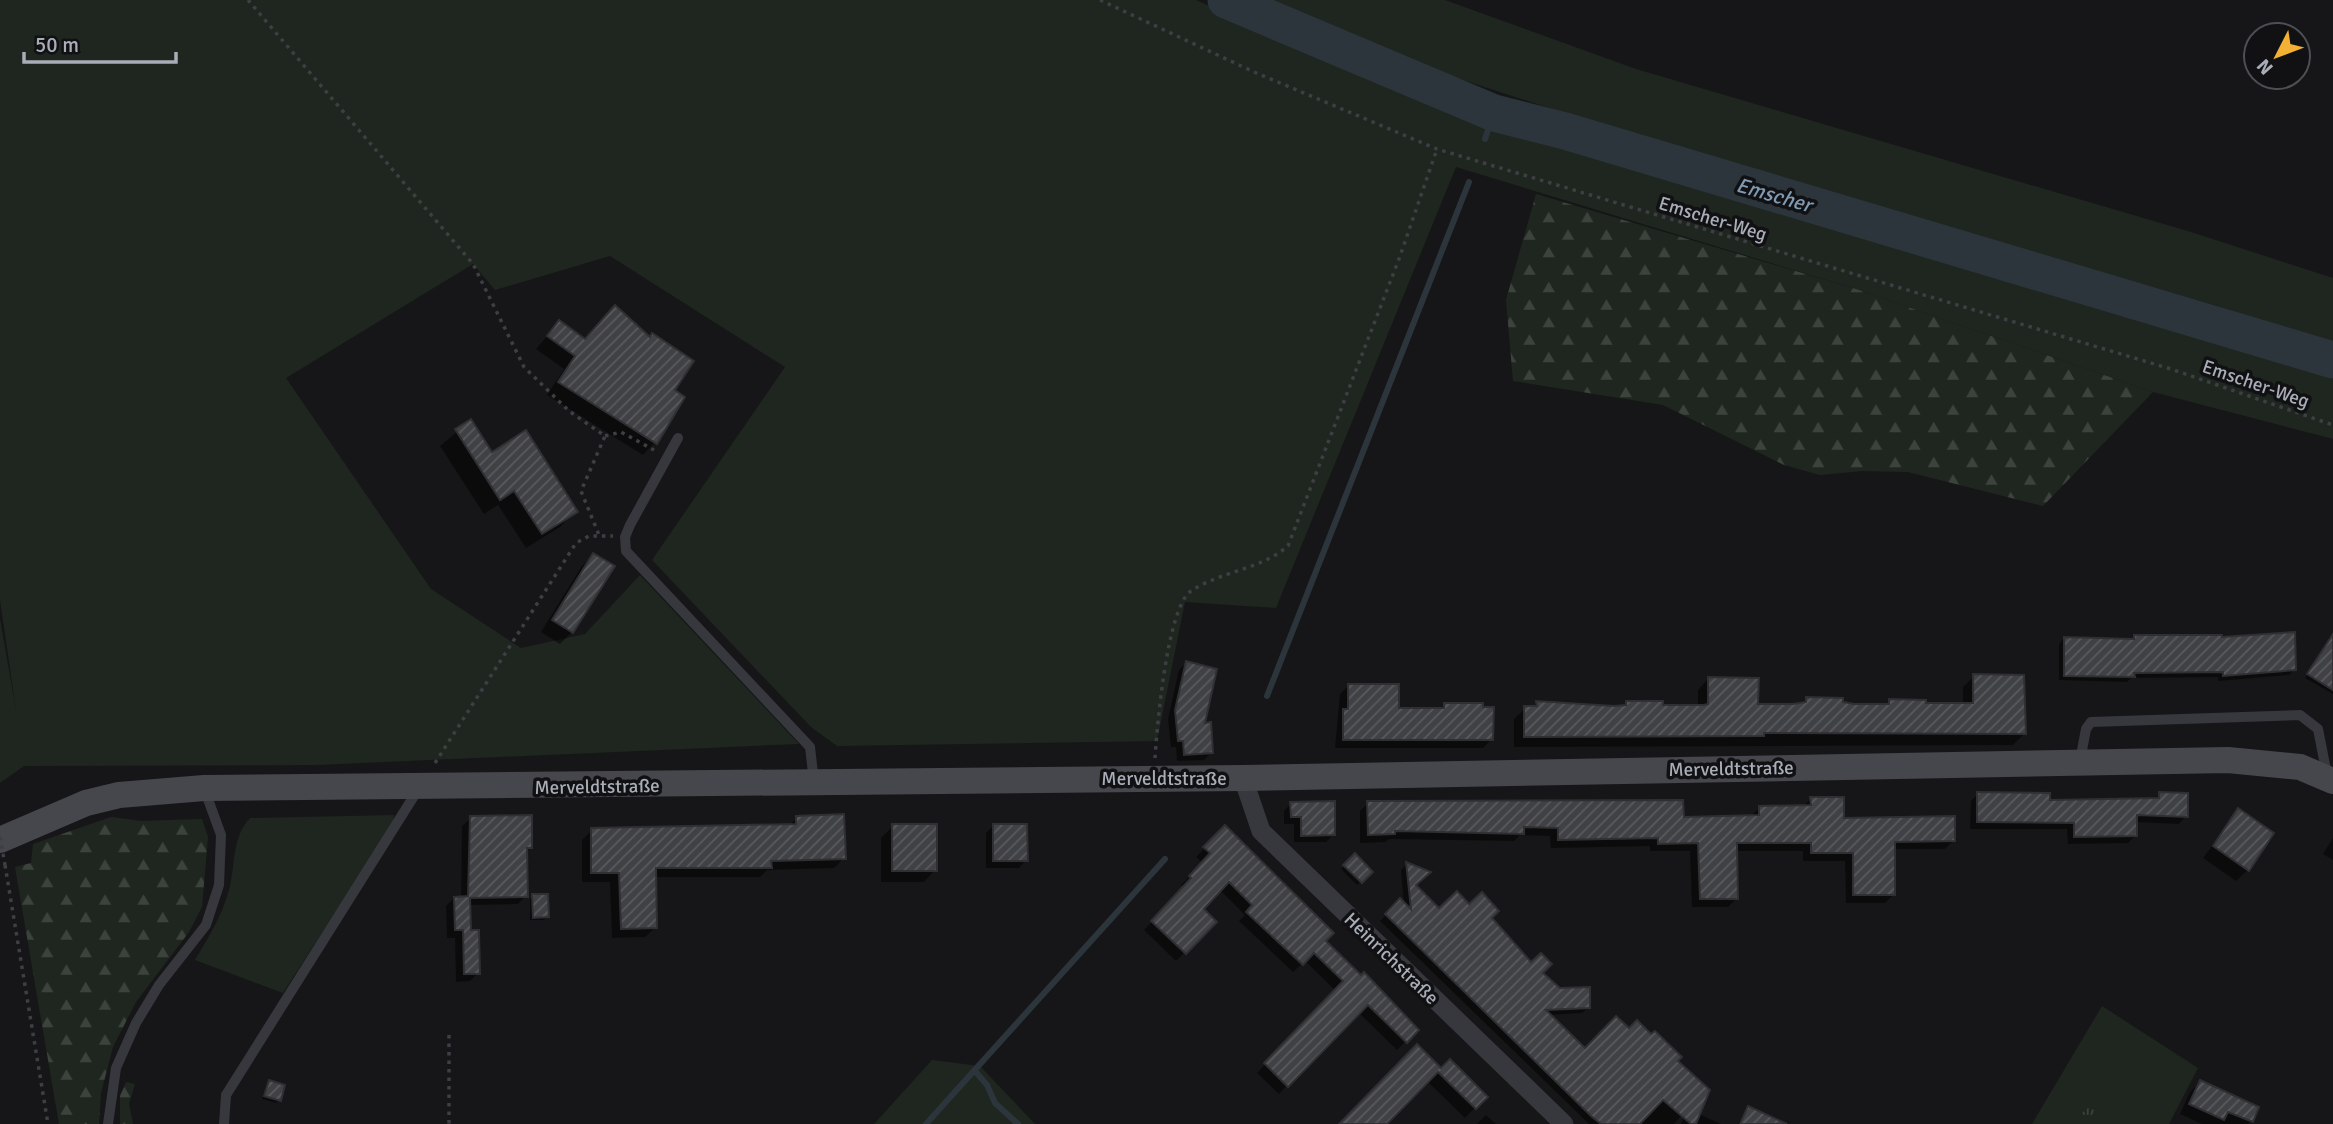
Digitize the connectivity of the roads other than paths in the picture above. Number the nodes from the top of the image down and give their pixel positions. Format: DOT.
graph roads {
  1 [pos="678,438"];
  2 [pos="2080,762"];
  3 [pos="1244,778"];
  4 [pos="2331,780"];
  5 [pos="814,783"];
  6 [pos="204,788"];
  7 [pos="419,788"];
  8 [pos="2,848"];
  9 [pos="108,1124"];
  10 [pos="224,1124"];
  11 [pos="1564,1124"];
  1 -- 5 [label="lane"];
  2 -- 3 [label="main road, Merveldtstraße"];
  2 -- 4 [label="main road, Merveldtstraße"];
  2 -- 4 [label="lane"];
  3 -- 5 [label="main road, Merveldtstraße"];
  3 -- 11 [label="street, Heinrichstraße"];
  5 -- 7 [label="main road, Merveldtstraße"];
  6 -- 7 [label="main road, Merveldtstraße"];
  6 -- 8 [label="main road, Merveldtstraße"];
  6 -- 9 [label="lane"];
  7 -- 10 [label="lane"];
}
